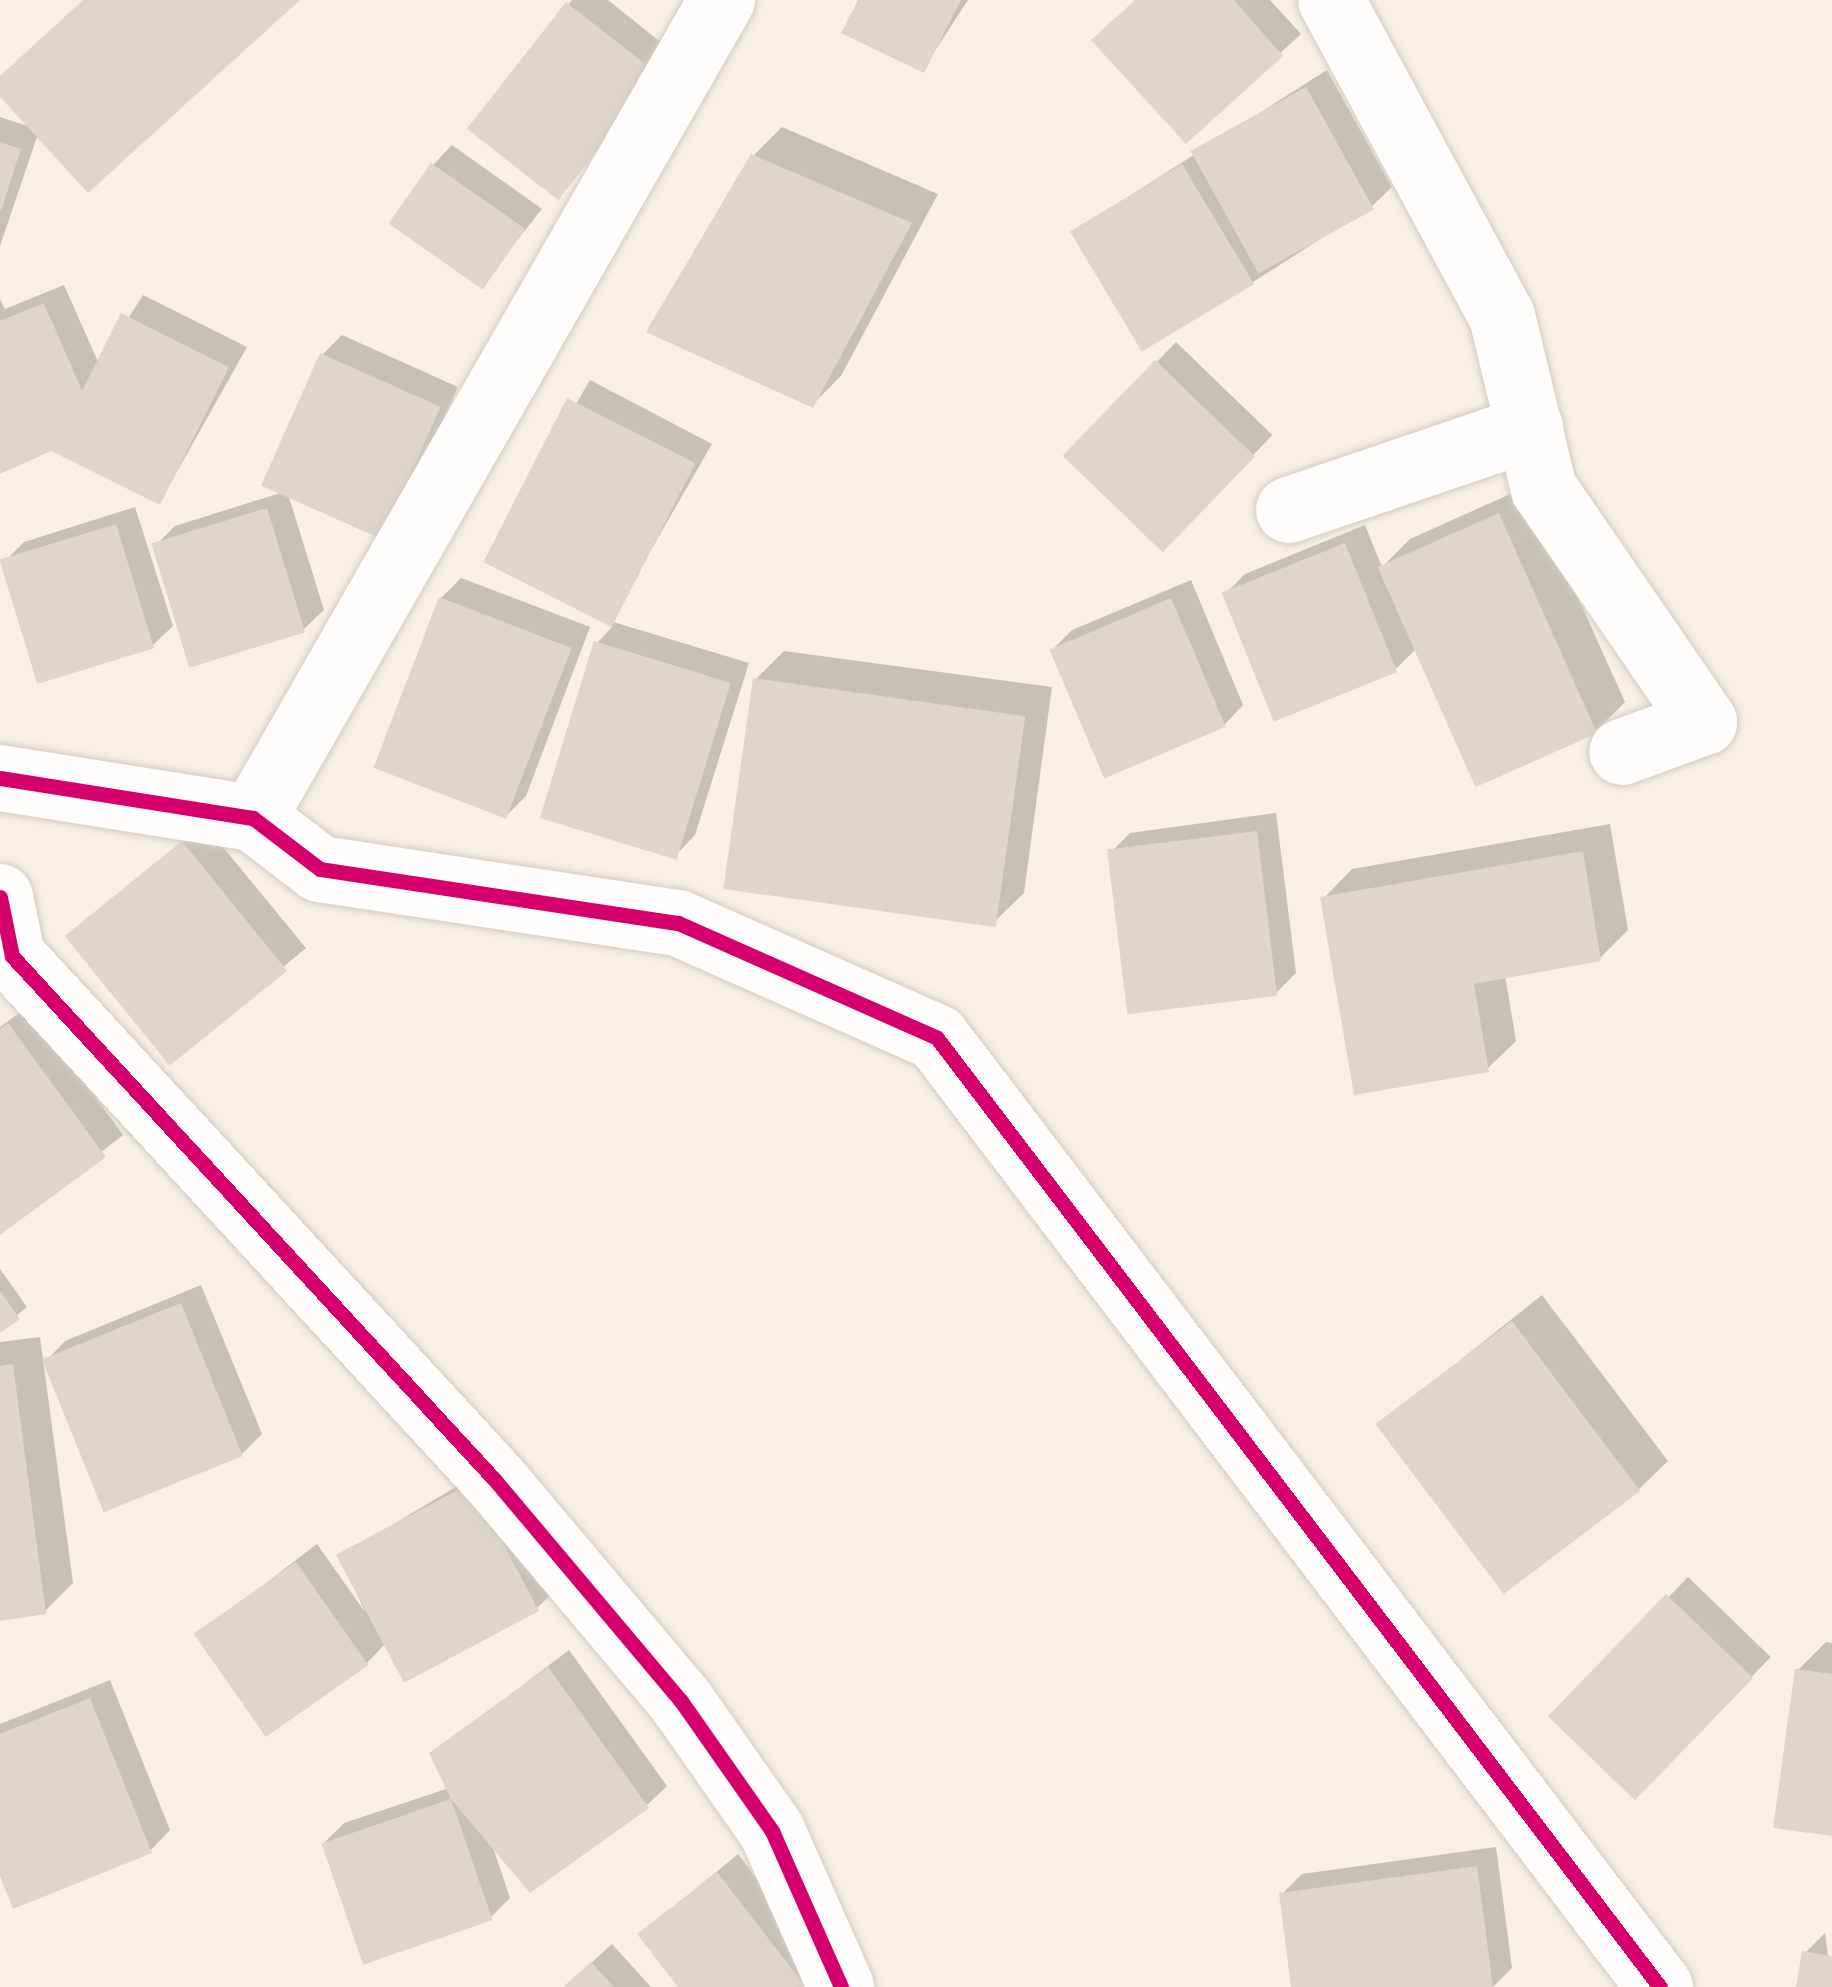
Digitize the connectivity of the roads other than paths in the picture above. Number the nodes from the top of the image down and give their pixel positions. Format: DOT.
graph roads {
  1 [pos="722,0"];
  2 [pos="1331,0"];
  3 [pos="1530,428"];
  4 [pos="1288,510"];
  5 [pos="1622,752"];
  6 [pos="0,778"];
  7 [pos="253,818"];
  8 [pos="0,897"];
  9 [pos="841,1987"];
  10 [pos="1660,1987"];
  1 -- 7 [label="street"];
  2 -- 3 [label="street"];
  3 -- 4 [label="street"];
  3 -- 5 [label="street"];
  6 -- 7 [label="street"];
  7 -- 10 [label="street"];
  8 -- 9 [label="street"];
}
